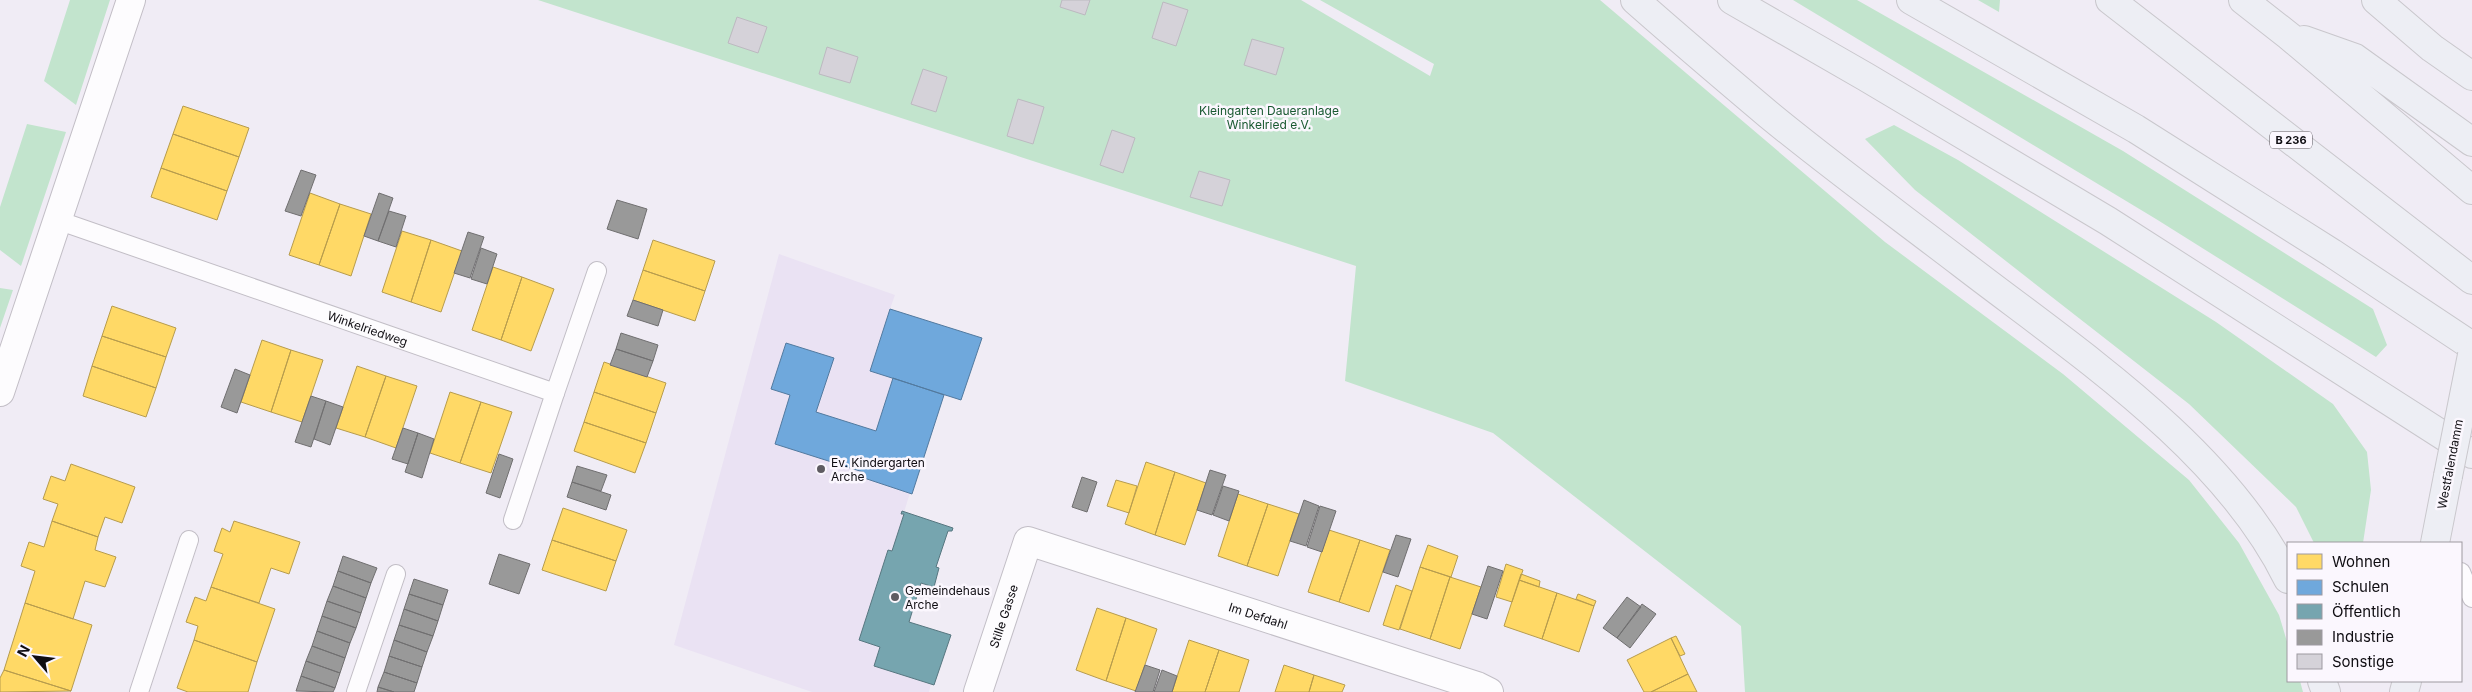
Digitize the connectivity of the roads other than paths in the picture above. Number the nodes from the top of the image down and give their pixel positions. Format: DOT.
graph roads {
  1 [pos="132,0"];
  2 [pos="1635,0"];
  3 [pos="1732,0"];
  4 [pos="1911,0"];
  5 [pos="2110,0"];
  6 [pos="2243,0"];
  7 [pos="2376,0"];
  8 [pos="2289,36"];
  9 [pos="2472,76"];
  10 [pos="2472,142"];
  11 [pos="2472,190"];
  12 [pos="57,220"];
  13 [pos="597,271"];
  14 [pos="2472,280"];
  15 [pos="2472,346"];
  16 [pos="2472,355"];
  17 [pos="0,392"];
  18 [pos="555,393"];
  19 [pos="2472,454"];
  20 [pos="513,520"];
  21 [pos="189,540"];
  22 [pos="1028,540"];
  23 [pos="2435,542"];
  24 [pos="396,574"];
  25 [pos="2462,574"];
  26 [pos="2287,576"];
  27 [pos="2472,598"];
  28 [pos="139,692"];
  29 [pos="356,692"];
  30 [pos="978,692"];
  31 [pos="1489,692"];
  1 -- 12 [label="street"];
  2 -- 26 [label="highway"];
  3 -- 19 [label="highway"];
  4 -- 15 [label="highway"];
  5 -- 14 [label="highway, B 236"];
  6 -- 8 [label="highway"];
  7 -- 9 [label="highway"];
  8 -- 10 [label="highway"];
  8 -- 11 [label="highway"];
  12 -- 17 [label="street"];
  12 -- 18 [label="lane, Winkelriedweg"];
  13 -- 18 [label="lane"];
  16 -- 23 [label="highway, Westfalendamm, bridge"];
  18 -- 20 [label="lane"];
  21 -- 28 [label="lane"];
  22 -- 30 [label="street, Stille Gasse"];
  22 -- 31 [label="street, Im Defdahl"];
  24 -- 29 [label="lane"];
  25 -- 27 [label="lane"];
}
